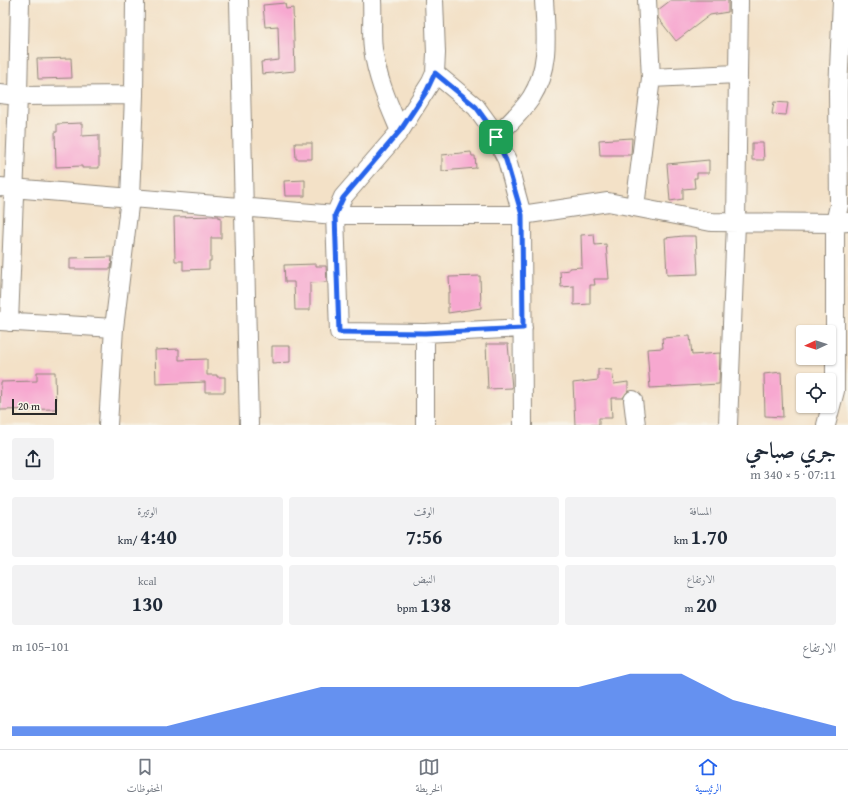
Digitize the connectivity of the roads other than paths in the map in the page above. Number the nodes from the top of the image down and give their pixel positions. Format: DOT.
graph roads {
  1 [pos="20,0"];
  2 [pos="134,0"];
  3 [pos="239,0"];
  4 [pos="372,0"];
  5 [pos="434,0"];
  6 [pos="544,0"];
  7 [pos="647,0"];
  8 [pos="739,0"];
  9 [pos="842,0"];
  10 [pos="435,73"];
  11 [pos="737,74"];
  12 [pos="651,78"];
  13 [pos="0,94"];
  14 [pos="134,95"];
  15 [pos="18,96"];
  16 [pos="400,131"];
  17 [pos="496,137"];
  18 [pos="7,188"];
  19 [pos="130,198"];
  20 [pos="635,207"];
  21 [pos="244,208"];
  22 [pos="335,215"];
  23 [pos="522,215"];
  24 [pos="841,222"];
  25 [pos="736,223"];
  26 [pos="5,322"];
  27 [pos="114,328"];
  28 [pos="523,328"];
  29 [pos="425,333"];
  30 [pos="634,400"];
  31 [pos="108,425"];
  32 [pos="249,425"];
  33 [pos="425,425"];
  34 [pos="523,425"];
  35 [pos="636,425"];
  36 [pos="728,425"];
  37 [pos="826,425"];
  1 -- 15 [label="street"];
  2 -- 14 [label="street"];
  3 -- 21 [label="street"];
  4 -- 16 [label="street"];
  5 -- 10 [label="street"];
  6 -- 17 [label="street"];
  7 -- 12 [label="street"];
  8 -- 11 [label="street"];
  9 -- 24 [label="street"];
  10 -- 16 [label="street"];
  10 -- 17 [label="street"];
  11 -- 12 [label="street"];
  11 -- 25 [label="street"];
  12 -- 20 [label="street"];
  13 -- 15 [label="street"];
  14 -- 15 [label="street"];
  14 -- 19 [label="street"];
  15 -- 18 [label="street"];
  16 -- 22 [label="street"];
  17 -- 23 [label="street"];
  18 -- 19 [label="street"];
  18 -- 26 [label="street"];
  19 -- 21 [label="street"];
  19 -- 27 [label="street"];
  20 -- 23 [label="street"];
  20 -- 25 [label="street"];
  21 -- 22 [label="street"];
  21 -- 32 [label="street"];
  22 -- 23 [label="street"];
  22 -- 29 [label="street"];
  23 -- 28 [label="street"];
  24 -- 25 [label="street"];
  24 -- 37 [label="street"];
  25 -- 36 [label="street"];
  26 -- 27 [label="street"];
  27 -- 31 [label="street"];
  28 -- 29 [label="street"];
  28 -- 34 [label="street"];
  29 -- 33 [label="street"];
  30 -- 35 [label="street"];
}
